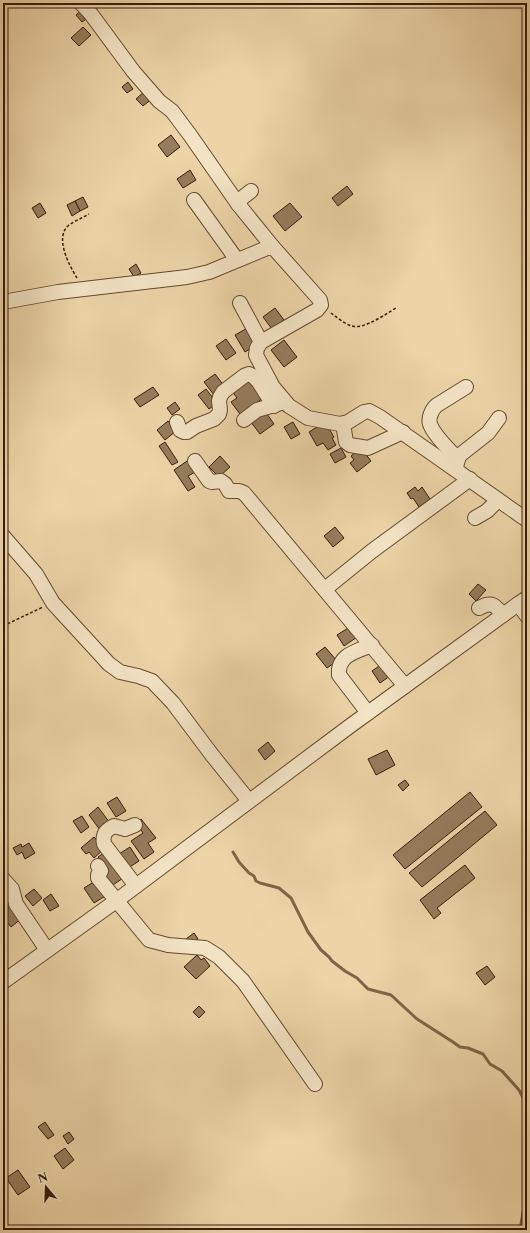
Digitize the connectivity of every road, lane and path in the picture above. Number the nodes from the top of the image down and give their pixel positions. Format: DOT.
graph roads {
  1 [pos="81,3"];
  2 [pos="251,191"];
  3 [pos="194,200"];
  4 [pos="238,204"];
  5 [pos="89,214"];
  6 [pos="272,246"];
  7 [pos="237,260"];
  8 [pos="84,289"];
  9 [pos="3,302"];
  10 [pos="240,303"];
  11 [pos="321,306"];
  12 [pos="396,308"];
  13 [pos="261,342"];
  14 [pos="466,387"];
  15 [pos="280,404"];
  16 [pos="499,418"];
  17 [pos="244,420"];
  18 [pos="177,422"];
  19 [pos="343,424"];
  20 [pos="403,432"];
  21 [pos="195,461"];
  22 [pos="456,464"];
  23 [pos="470,479"];
  24 [pos="498,500"];
  25 [pos="475,518"];
  26 [pos="527,520"];
  27 [pos="3,536"];
  28 [pos="325,589"];
  29 [pos="523,601"];
  30 [pos="53,603"];
  31 [pos="479,608"];
  32 [pos="503,615"];
  33 [pos="527,616"];
  34 [pos="3,626"];
  35 [pos="372,645"];
  36 [pos="405,686"];
  37 [pos="368,713"];
  38 [pos="249,801"];
  39 [pos="135,825"];
  40 [pos="98,866"];
  41 [pos="3,879"];
  42 [pos="132,881"];
  43 [pos="113,898"];
  44 [pos="47,950"];
  45 [pos="3,981"];
  46 [pos="315,1084"];
  1 -- 4 [label="street"];
  2 -- 4 [label="street"];
  3 -- 7 [label="street"];
  4 -- 6 [label="street"];
  5 -- 8 [label="path"];
  6 -- 7 [label="street"];
  6 -- 11 [label="street"];
  7 -- 8 [label="street"];
  8 -- 9 [label="street"];
  10 -- 13 [label="street"];
  11 -- 12 [label="path"];
  11 -- 13 [label="street"];
  13 -- 15 [label="street"];
  14 -- 22 [label="street"];
  15 -- 17 [label="street"];
  15 -- 18 [label="street"];
  15 -- 19 [label="street"];
  16 -- 22 [label="street"];
  19 -- 20 [label="street"];
  19 -- 20 [label="street"];
  20 -- 22 [label="street"];
  21 -- 28 [label="street"];
  22 -- 23 [label="street"];
  23 -- 24 [label="street"];
  23 -- 28 [label="street"];
  24 -- 25 [label="street"];
  24 -- 26 [label="street"];
  27 -- 30 [label="street"];
  28 -- 35 [label="street"];
  29 -- 32 [label="street"];
  29 -- 33 [label="street"];
  30 -- 34 [label="path"];
  30 -- 38 [label="street"];
  31 -- 32 [label="street"];
  32 -- 36 [label="street"];
  35 -- 36 [label="street"];
  35 -- 37 [label="street"];
  36 -- 37 [label="street"];
  37 -- 38 [label="street"];
  38 -- 42 [label="street"];
  39 -- 42 [label="street"];
  40 -- 43 [label="street"];
  41 -- 44 [label="street"];
  42 -- 43 [label="street"];
  43 -- 44 [label="street"];
  43 -- 46 [label="street"];
  44 -- 45 [label="street"];
}
